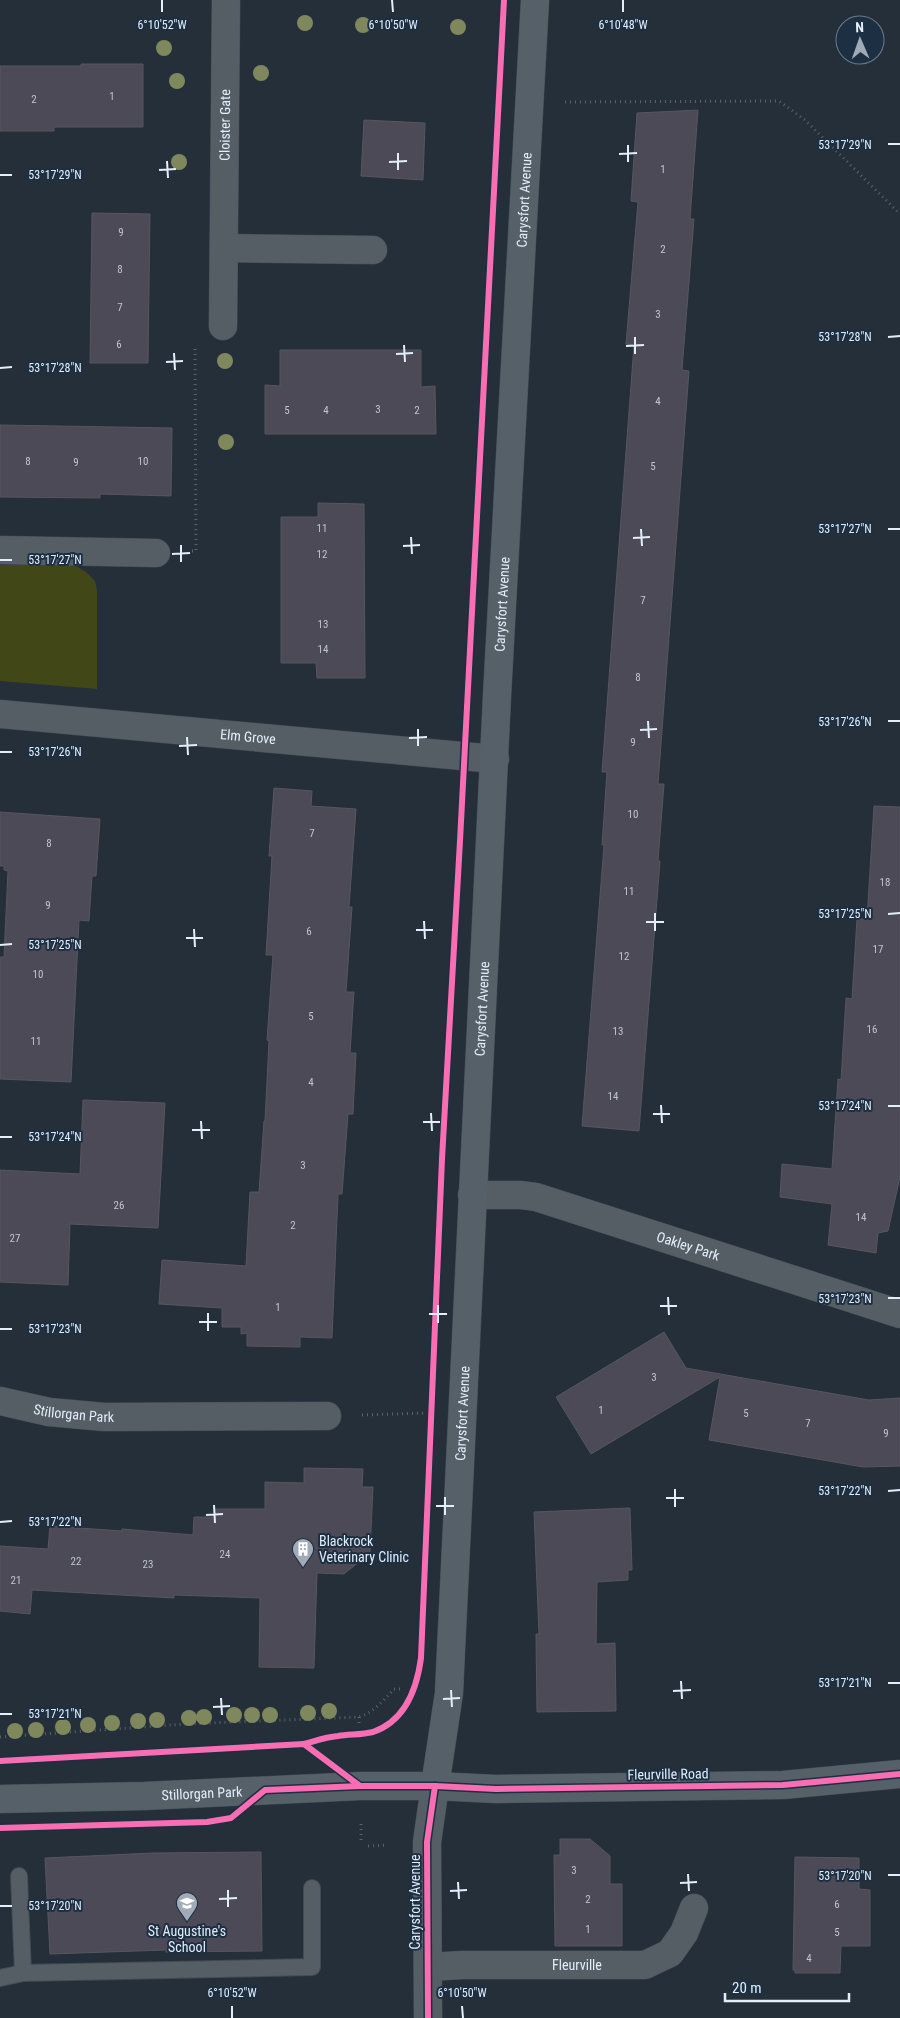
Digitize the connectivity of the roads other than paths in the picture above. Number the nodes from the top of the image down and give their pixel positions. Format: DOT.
graph roads {
  1 [pos="226,0"];
  2 [pos="535,0"];
  3 [pos="224,248"];
  4 [pos="373,250"];
  5 [pos="223,326"];
  6 [pos="0,550"];
  7 [pos="156,553"];
  8 [pos="0,714"];
  9 [pos="495,759"];
  10 [pos="472,1195"];
  11 [pos="900,1314"];
  12 [pos="0,1402"];
  13 [pos="327,1416"];
  14 [pos="900,1774"];
  15 [pos="435,1786"];
  16 [pos="0,1799"];
  17 [pos="20,1876"];
  18 [pos="312,1888"];
  19 [pos="694,1908"];
  20 [pos="428,1967"];
  21 [pos="23,1973"];
  22 [pos="0,1978"];
  23 [pos="428,2018"];
  1 -- 3 [label="street, Cloister Gate"];
  2 -- 9 [label="main road, Carysfort Avenue"];
  3 -- 4 [label="street"];
  3 -- 5 [label="street, Cloister Gate"];
  6 -- 7 [label="street"];
  8 -- 9 [label="street, Elm Grove"];
  9 -- 10 [label="main road, Carysfort Avenue"];
  10 -- 11 [label="street, Oakley Park"];
  10 -- 15 [label="main road, Carysfort Avenue"];
  12 -- 13 [label="street, Stillorgan Park"];
  14 -- 15 [label="main road, Fleurville Road"];
  15 -- 16 [label="main road, Stillorgan Park"];
  15 -- 20 [label="street, Carysfort Avenue"];
  17 -- 21 [label="lane"];
  18 -- 21 [label="lane"];
  19 -- 20 [label="street, Fleurville"];
  20 -- 23 [label="street, Carysfort Avenue"];
  21 -- 22 [label="lane"];
}
